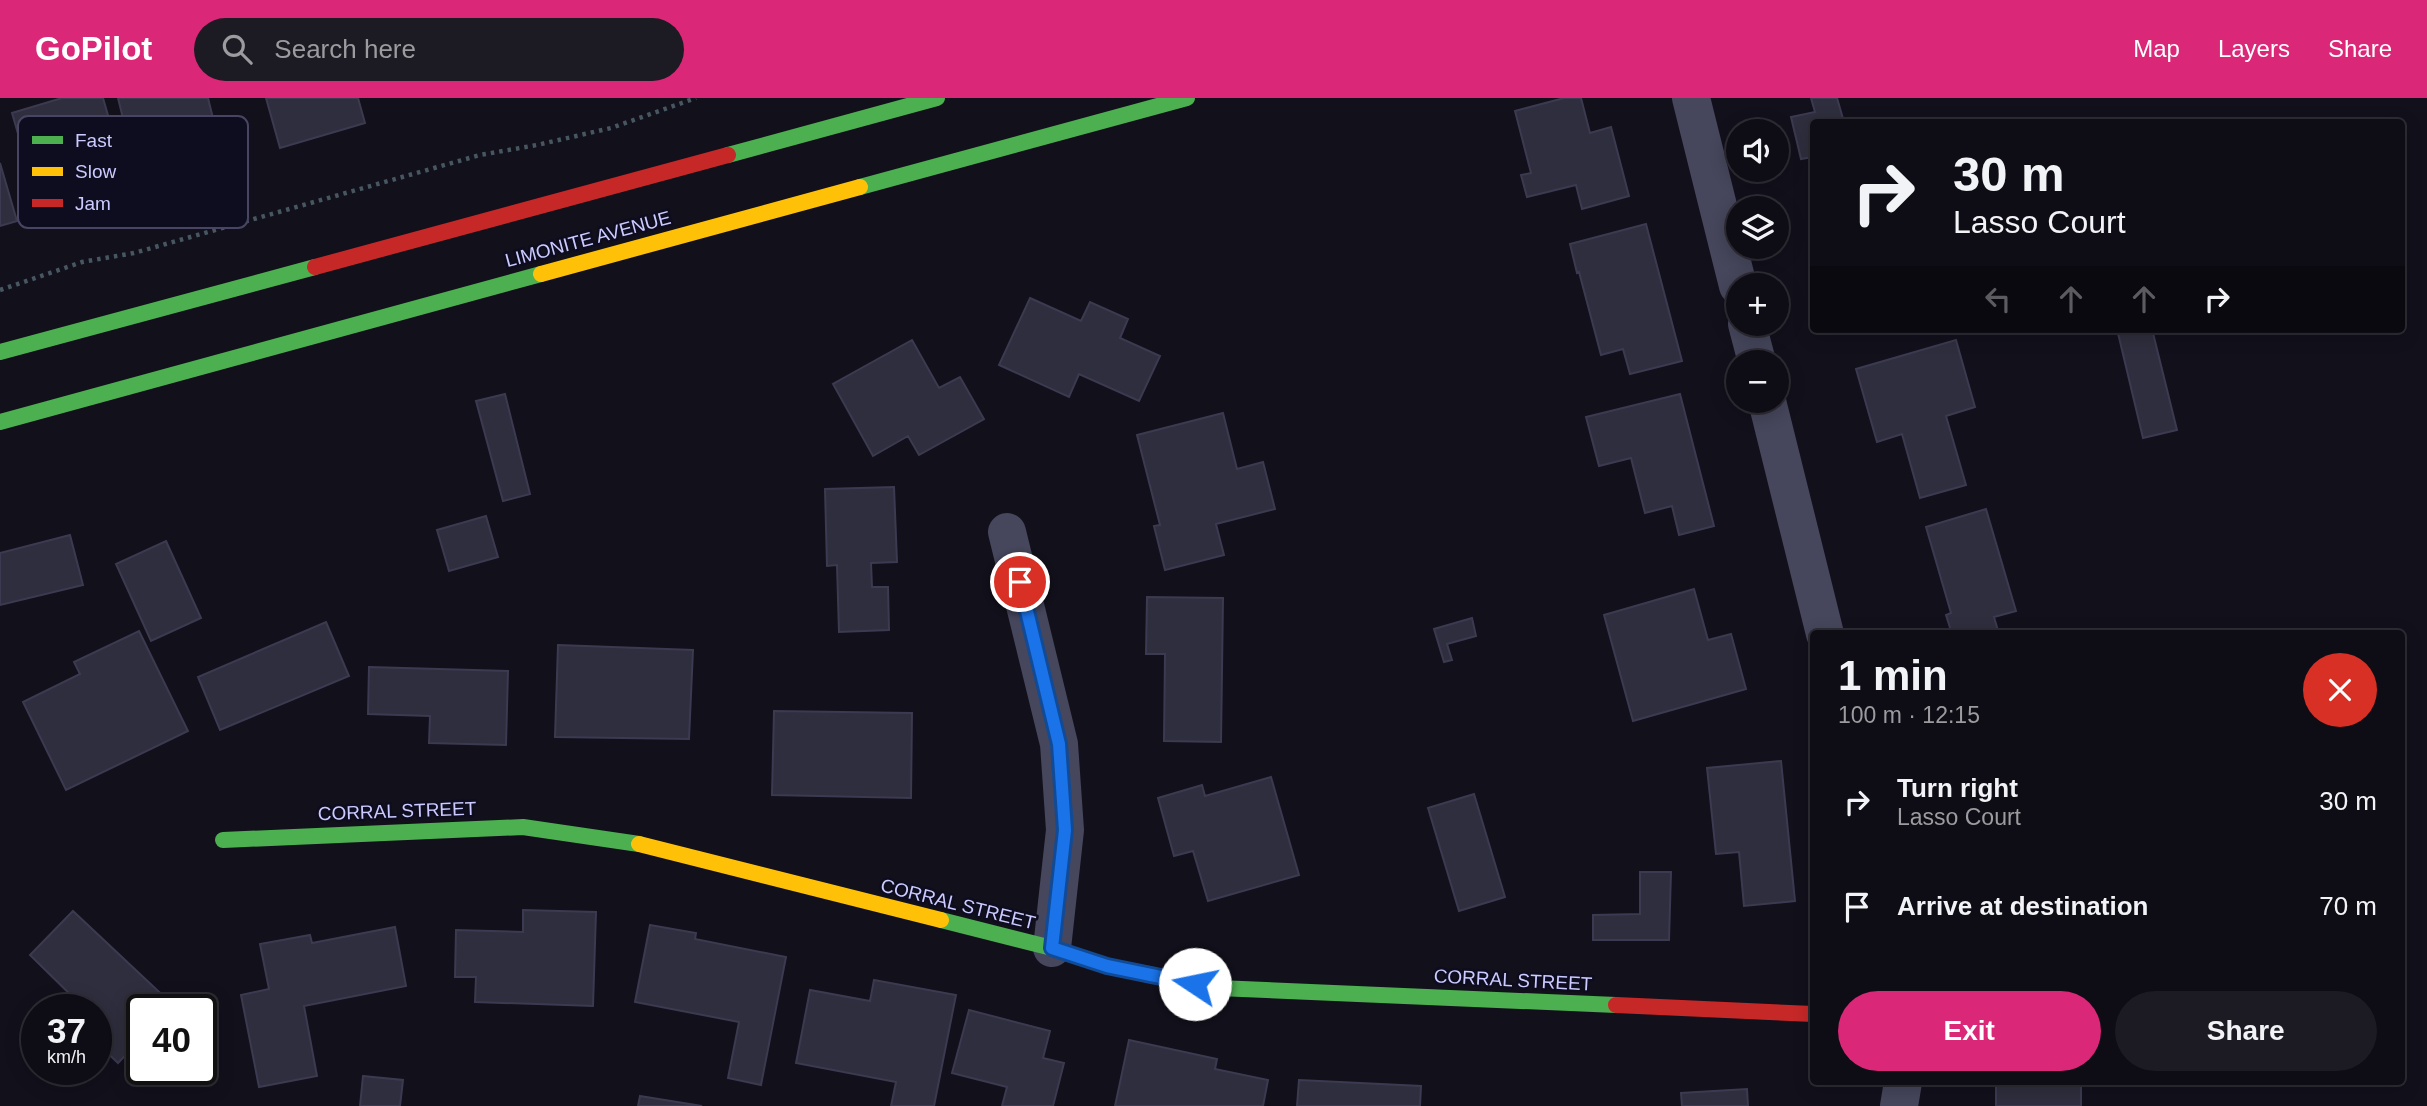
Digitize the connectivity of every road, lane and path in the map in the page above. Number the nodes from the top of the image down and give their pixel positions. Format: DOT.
graph roads {
  1 [pos="696,98"];
  2 [pos="937,98"];
  3 [pos="1187,98"];
  4 [pos="1691,98"];
  5 [pos="248,223"];
  6 [pos="229,228"];
  7 [pos="1735,273"];
  8 [pos="0,290"];
  9 [pos="0,352"];
  10 [pos="1770,413"];
  11 [pos="0,422"];
  12 [pos="1007,532"];
  13 [pos="1824,630"];
  14 [pos="223,840"];
  15 [pos="1052,948"];
  16 [pos="1810,1014"];
  17 [pos="1902,1085"];
  18 [pos="1899,1106"];
  1 -- 5 [label="path"];
  2 -- 9 [label="main road"];
  3 -- 11 [label="main road, LIMONITE AVENUE"];
  4 -- 7 [label="street"];
  6 -- 8 [label="path"];
  10 -- 13 [label="street"];
  12 -- 15 [label="street"];
  14 -- 15 [label="main road, CORRAL STREET"];
  15 -- 16 [label="main road, CORRAL STREET"];
  17 -- 18 [label="street"];
}
